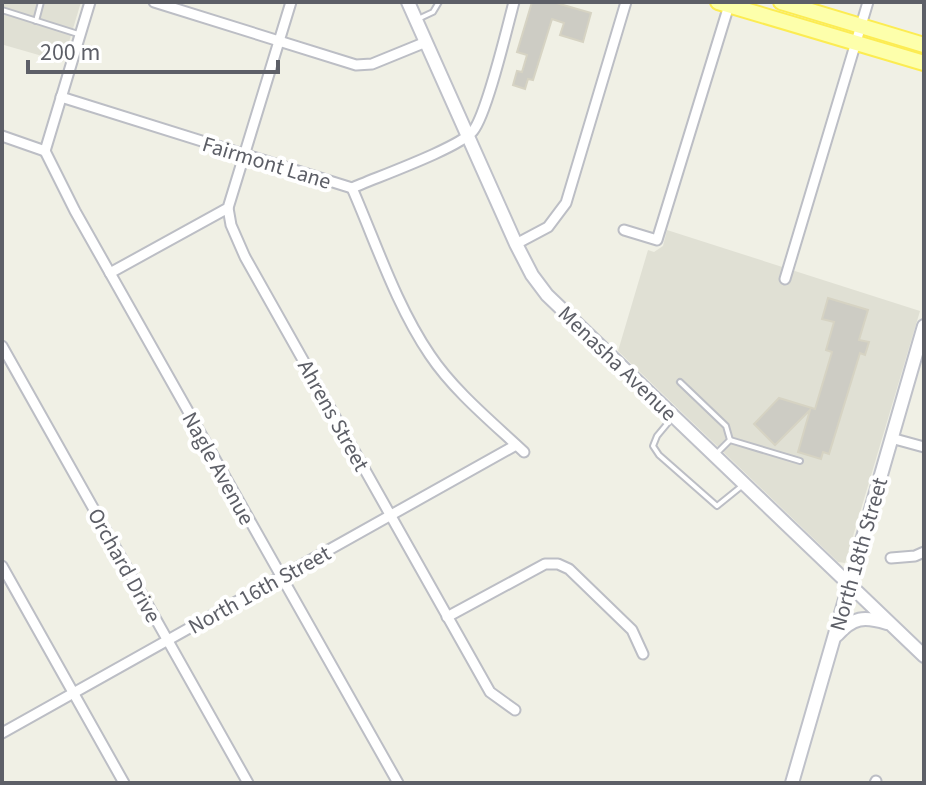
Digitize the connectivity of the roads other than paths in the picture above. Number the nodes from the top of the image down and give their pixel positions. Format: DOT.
graph roads {
  1 [pos="41,2"];
  2 [pos="90,2"];
  3 [pos="154,2"];
  4 [pos="291,2"];
  5 [pos="408,2"];
  6 [pos="439,2"];
  7 [pos="514,2"];
  8 [pos="626,2"];
  9 [pos="781,2"];
  10 [pos="868,2"];
  11 [pos="726,3"];
  12 [pos="2,10"];
  13 [pos="416,20"];
  14 [pos="36,21"];
  15 [pos="861,26"];
  16 [pos="80,34"];
  17 [pos="279,42"];
  18 [pos="426,42"];
  19 [pos="856,43"];
  20 [pos="924,45"];
  21 [pos="924,63"];
  22 [pos="61,97"];
  23 [pos="2,136"];
  24 [pos="468,136"];
  25 [pos="45,151"];
  26 [pos="245,155"];
  27 [pos="352,188"];
  28 [pos="228,208"];
  29 [pos="624,230"];
  30 [pos="516,244"];
  31 [pos="110,273"];
  32 [pos="785,279"];
  33 [pos="924,329"];
  34 [pos="2,346"];
  35 [pos="680,382"];
  36 [pos="673,416"];
  37 [pos="891,438"];
  38 [pos="730,440"];
  39 [pos="924,447"];
  40 [pos="714,455"];
  41 [pos="800,461"];
  42 [pos="744,484"];
  43 [pos="390,516"];
  44 [pos="924,552"];
  45 [pos="891,558"];
  46 [pos="2,566"];
  47 [pos="280,577"];
  48 [pos="850,586"];
  49 [pos="447,617"];
  50 [pos="890,624"];
  51 [pos="835,638"];
  52 [pos="167,640"];
  53 [pos="643,654"];
  54 [pos="924,656"];
  55 [pos="73,694"];
  56 [pos="515,710"];
  57 [pos="2,733"];
  58 [pos="124,783"];
  59 [pos="248,783"];
  60 [pos="398,783"];
  61 [pos="792,783"];
  1 -- 14 [label="lane"];
  2 -- 16 [label="street"];
  3 -- 17 [label="street"];
  4 -- 17 [label="street"];
  5 -- 13 [label="street, Menasha Avenue"];
  6 -- 13 [label="lane"];
  7 -- 24 [label="street"];
  8 -- 30 [label="street"];
  9 -- 15 [label="main road"];
  10 -- 15 [label="street"];
  11 -- 19 [label="main road"];
  11 -- 29 [label="street"];
  12 -- 14 [label="lane"];
  13 -- 18 [label="street, Menasha Avenue"];
  14 -- 16 [label="lane"];
  15 -- 19 [label="street"];
  15 -- 20 [label="main road"];
  16 -- 22 [label="street"];
  17 -- 18 [label="street"];
  17 -- 26 [label="street"];
  18 -- 24 [label="street, Menasha Avenue"];
  19 -- 21 [label="main road"];
  19 -- 32 [label="street"];
  22 -- 25 [label="street"];
  22 -- 26 [label="street, Fairmont Lane"];
  23 -- 25 [label="street"];
  24 -- 27 [label="street, Fairmont Lane"];
  24 -- 30 [label="street, Menasha Avenue"];
  25 -- 31 [label="street, Nagle Avenue"];
  26 -- 27 [label="street, Fairmont Lane"];
  26 -- 28 [label="street"];
  27 -- 43 [label="street, North 16th Street"];
  28 -- 31 [label="street"];
  28 -- 43 [label="street, Ahrens Street"];
  30 -- 36 [label="street, Menasha Avenue"];
  31 -- 47 [label="street, Nagle Avenue"];
  33 -- 37 [label="street, North 18th Street"];
  34 -- 52 [label="street, Orchard Drive"];
  35 -- 38 [label="lane"];
  36 -- 40 [label="street, Menasha Avenue"];
  36 -- 42 [label="lane"];
  37 -- 39 [label="street"];
  37 -- 48 [label="street, North 18th Street"];
  38 -- 40 [label="lane"];
  38 -- 41 [label="lane"];
  40 -- 42 [label="street, Menasha Avenue"];
  42 -- 48 [label="street, Menasha Avenue"];
  43 -- 47 [label="street, North 16th Street"];
  43 -- 49 [label="street, Ahrens Street"];
  44 -- 45 [label="street"];
  46 -- 55 [label="street"];
  47 -- 52 [label="street, North 16th Street"];
  47 -- 60 [label="street, Nagle Avenue"];
  48 -- 50 [label="street, Menasha Avenue"];
  48 -- 51 [label="street, North 18th Street"];
  49 -- 53 [label="street"];
  49 -- 56 [label="street, Ahrens Street"];
  50 -- 51 [label="street"];
  50 -- 54 [label="street, Menasha Avenue"];
  51 -- 61 [label="street, North 18th Street"];
  52 -- 55 [label="street, North 16th Street"];
  52 -- 59 [label="street, Orchard Drive"];
  55 -- 57 [label="street, North 16th Street"];
  55 -- 58 [label="street"];
}
